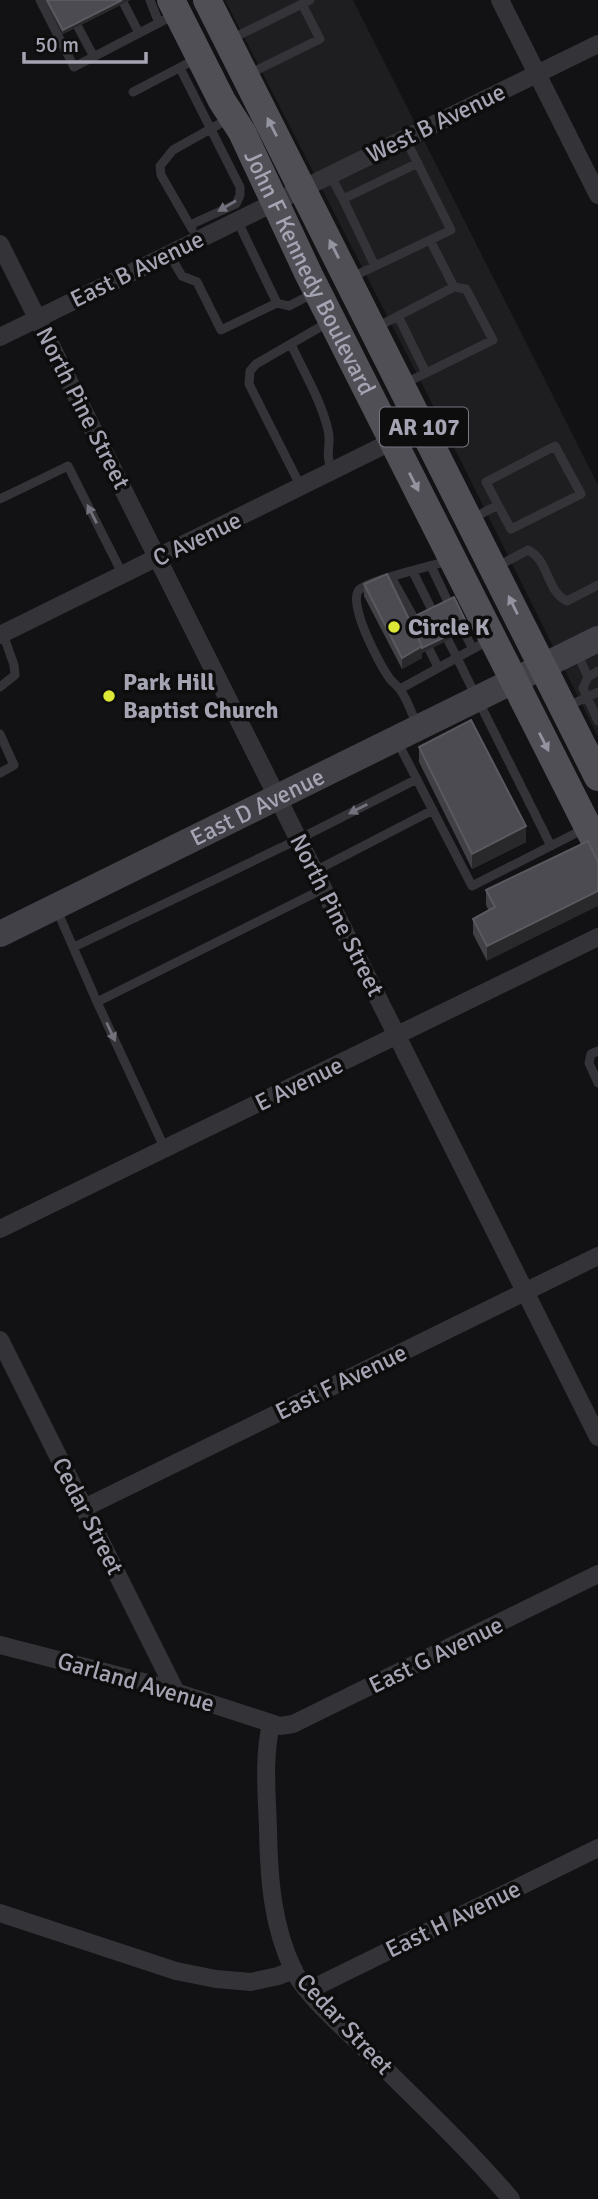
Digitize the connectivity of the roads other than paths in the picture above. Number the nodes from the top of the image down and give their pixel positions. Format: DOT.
graph roads {
  1 [pos="40,0"];
  2 [pos="150,0"];
  3 [pos="500,0"];
  4 [pos="306,2"];
  5 [pos="212,3"];
  6 [pos="124,4"];
  7 [pos="169,12"];
  8 [pos="78,27"];
  9 [pos="139,33"];
  10 [pos="228,40"];
  11 [pos="598,44"];
  12 [pos="94,57"];
  13 [pos="190,62"];
  14 [pos="537,74"];
  15 [pos="246,76"];
  16 [pos="133,92"];
  17 [pos="221,123"];
  18 [pos="405,138"];
  19 [pos="418,163"];
  20 [pos="330,175"];
  21 [pos="303,188"];
  22 [pos="598,195"];
  23 [pos="342,199"];
  24 [pos="274,202"];
  25 [pos="237,220"];
  26 [pos="194,232"];
  27 [pos="430,240"];
  28 [pos="0,244"];
  29 [pos="169,254"];
  30 [pos="375,266"];
  31 [pos="349,279"];
  32 [pos="454,287"];
  33 [pos="317,291"];
  34 [pos="277,303"];
  35 [pos="37,319"];
  36 [pos="332,320"];
  37 [pos="386,322"];
  38 [pos="0,337"];
  39 [pos="291,344"];
  40 [pos="414,379"];
  41 [pos="423,426"];
  42 [pos="393,442"];
  43 [pos="332,472"];
  44 [pos="301,488"];
  45 [pos="0,499"];
  46 [pos="498,505"];
  47 [pos="470,520"];
  48 [pos="158,558"];
  49 [pos="441,563"];
  50 [pos="494,568"];
  51 [pos="413,572"];
  52 [pos="123,575"];
  53 [pos="391,577"];
  54 [pos="598,585"];
  55 [pos="449,604"];
  56 [pos="433,612"];
  57 [pos="415,620"];
  58 [pos="464,632"];
  59 [pos="2,634"];
  60 [pos="448,640"];
  61 [pos="483,644"];
  62 [pos="587,645"];
  63 [pos="429,649"];
  64 [pos="457,658"];
  65 [pos="438,667"];
  66 [pos="543,667"];
  67 [pos="598,671"];
  68 [pos="588,677"];
  69 [pos="514,681"];
  70 [pos="0,687"];
  71 [pos="400,689"];
  72 [pos="598,692"];
  73 [pos="478,698"];
  74 [pos="574,703"];
  75 [pos="598,721"];
  76 [pos="407,733"];
  77 [pos="0,734"];
  78 [pos="595,765"];
  79 [pos="0,772"];
  80 [pos="417,779"];
  81 [pos="277,797"];
  82 [pos="433,810"];
  83 [pos="594,838"];
  84 [pos="299,839"];
  85 [pos="551,846"];
  86 [pos="315,871"];
  87 [pos="323,889"];
  88 [pos="55,906"];
  89 [pos="0,934"];
  90 [pos="598,937"];
  91 [pos="74,947"];
  92 [pos="97,1002"];
  93 [pos="397,1036"];
  94 [pos="598,1051"];
  95 [pos="598,1083"];
  96 [pos="166,1149"];
  97 [pos="0,1229"];
  98 [pos="598,1256"];
  99 [pos="525,1292"];
  100 [pos="0,1340"];
  101 [pos="6,1365"];
  102 [pos="598,1437"];
  103 [pos="84,1508"];
  104 [pos="598,1574"];
  105 [pos="0,1645"];
  106 [pos="176,1692"];
  107 [pos="271,1724"];
  108 [pos="596,1854"];
  109 [pos="0,1913"];
  110 [pos="294,1970"];
  111 [pos="309,1990"];
  112 [pos="511,2199"];
  1 -- 12 [label="lane"];
  2 -- 7 [label="lane"];
  3 -- 14 [label="street"];
  4 -- 10 [label="lane"];
  4 -- 15 [label="lane"];
  5 -- 10 [label="main road, John F Kennedy Boulevard / AR 107"];
  6 -- 9 [label="lane"];
  7 -- 9 [label="lane"];
  7 -- 13 [label="main road, John F Kennedy Boulevard / AR 107"];
  8 -- 12 [label="lane"];
  9 -- 12 [label="lane"];
  10 -- 15 [label="main road, John F Kennedy Boulevard / AR 107"];
  11 -- 14 [label="street, West B Avenue"];
  13 -- 16 [label="lane"];
  13 -- 17 [label="main road, John F Kennedy Boulevard / AR 107"];
  14 -- 18 [label="street, West B Avenue"];
  14 -- 22 [label="street"];
  21 -- 15 [label="main road, John F Kennedy Boulevard / AR 107, one-way"];
  17 -- 24 [label="main road, John F Kennedy Boulevard / AR 107"];
  17 -- 26 [label="lane, one-way"];
  17 -- 26 [label="lane"];
  18 -- 19 [label="lane"];
  18 -- 20 [label="street, West B Avenue"];
  19 -- 23 [label="lane"];
  19 -- 27 [label="lane"];
  20 -- 21 [label="street, West B Avenue"];
  20 -- 23 [label="lane"];
  21 -- 24 [label="street, West B Avenue"];
  31 -- 21 [label="main road, John F Kennedy Boulevard / AR 107, one-way"];
  23 -- 30 [label="lane"];
  24 -- 25 [label="street, East B Avenue"];
  24 -- 33 [label="main road, John F Kennedy Boulevard / AR 107"];
  25 -- 26 [label="street, East B Avenue"];
  25 -- 34 [label="lane"];
  26 -- 29 [label="street, East B Avenue"];
  27 -- 30 [label="lane"];
  27 -- 32 [label="lane"];
  28 -- 35 [label="street, North Pine Street"];
  29 -- 34 [label="lane"];
  29 -- 35 [label="street, East B Avenue"];
  30 -- 31 [label="lane"];
  31 -- 37 [label="main road, John F Kennedy Boulevard / AR 107"];
  32 -- 37 [label="lane"];
  32 -- 40 [label="lane"];
  33 -- 34 [label="lane"];
  33 -- 36 [label="main road, John F Kennedy Boulevard / AR 107"];
  35 -- 38 [label="street, East B Avenue"];
  35 -- 48 [label="street, North Pine Street"];
  36 -- 39 [label="lane"];
  36 -- 42 [label="main road, John F Kennedy Boulevard / AR 107"];
  37 -- 40 [label="main road, John F Kennedy Boulevard / AR 107"];
  39 -- 43 [label="lane"];
  39 -- 44 [label="lane"];
  40 -- 41 [label="main road, John F Kennedy Boulevard / AR 107"];
  41 -- 42 [label="street, C Avenue"];
  41 -- 47 [label="main road, John F Kennedy Boulevard / AR 107"];
  42 -- 43 [label="street, C Avenue"];
  42 -- 49 [label="main road, John F Kennedy Boulevard / AR 107, one-way"];
  43 -- 44 [label="street, C Avenue"];
  44 -- 48 [label="street, C Avenue"];
  52 -- 45 [label="lane, one-way"];
  46 -- 46 [label="lane"];
  46 -- 47 [label="lane"];
  47 -- 50 [label="main road, John F Kennedy Boulevard / AR 107"];
  48 -- 52 [label="street, C Avenue"];
  48 -- 81 [label="street, North Pine Street"];
  49 -- 51 [label="lane"];
  49 -- 55 [label="lane"];
  49 -- 61 [label="main road, John F Kennedy Boulevard / AR 107"];
  50 -- 54 [label="lane"];
  66 -- 50 [label="main road, John F Kennedy Boulevard / AR 107, one-way"];
  51 -- 53 [label="lane"];
  51 -- 56 [label="lane"];
  52 -- 59 [label="street, C Avenue"];
  53 -- 57 [label="lane"];
  53 -- 71 [label="lane"];
  58 -- 61 [label="lane"];
  59 -- 70 [label="lane"];
  60 -- 64 [label="lane"];
  61 -- 64 [label="lane"];
  61 -- 69 [label="main road, John F Kennedy Boulevard / AR 107"];
  62 -- 66 [label="street, East D Avenue"];
  62 -- 68 [label="lane"];
  63 -- 65 [label="lane"];
  64 -- 65 [label="lane"];
  64 -- 73 [label="lane"];
  65 -- 71 [label="lane"];
  66 -- 69 [label="street, East D Avenue"];
  66 -- 74 [label="main road, John F Kennedy Boulevard / AR 107"];
  67 -- 68 [label="lane"];
  68 -- 74 [label="lane"];
  69 -- 73 [label="street, East D Avenue"];
  69 -- 83 [label="main road, John F Kennedy Boulevard / AR 107, one-way"];
  71 -- 76 [label="lane"];
  72 -- 74 [label="lane"];
  73 -- 76 [label="street, East D Avenue"];
  73 -- 85 [label="lane"];
  74 -- 75 [label="lane"];
  74 -- 78 [label="main road, John F Kennedy Boulevard / AR 107"];
  76 -- 80 [label="lane"];
  76 -- 81 [label="street, East D Avenue"];
  77 -- 79 [label="lane"];
  80 -- 82 [label="lane"];
  80 -- 84 [label="lane, one-way"];
  81 -- 84 [label="street, North Pine Street"];
  81 -- 88 [label="street, East D Avenue"];
  82 -- 85 [label="lane"];
  82 -- 86 [label="lane"];
  83 -- 85 [label="lane"];
  84 -- 86 [label="street, North Pine Street"];
  84 -- 91 [label="lane"];
  86 -- 87 [label="street, North Pine Street"];
  87 -- 92 [label="lane"];
  87 -- 93 [label="street, North Pine Street"];
  88 -- 89 [label="street, East D Avenue"];
  88 -- 91 [label="lane"];
  90 -- 93 [label="street, E Avenue"];
  91 -- 92 [label="lane"];
  92 -- 96 [label="lane, one-way"];
  93 -- 96 [label="street, E Avenue"];
  93 -- 99 [label="street, North Pine Street"];
  94 -- 95 [label="lane"];
  96 -- 97 [label="street, E Avenue"];
  98 -- 99 [label="street, East F Avenue"];
  99 -- 102 [label="street, North Pine Street"];
  99 -- 103 [label="street, East F Avenue"];
  100 -- 101 [label="street, Cedar Street"];
  101 -- 103 [label="street, Cedar Street"];
  103 -- 106 [label="street, Cedar Street"];
  104 -- 107 [label="street, East G Avenue"];
  105 -- 106 [label="street, Garland Avenue"];
  106 -- 107 [label="street, Garland Avenue"];
  107 -- 110 [label="street, Cedar Street"];
  108 -- 111 [label="street, East H Avenue"];
  109 -- 110 [label="street"];
  110 -- 111 [label="street, Cedar Street"];
  111 -- 112 [label="street, Cedar Street"];
}
